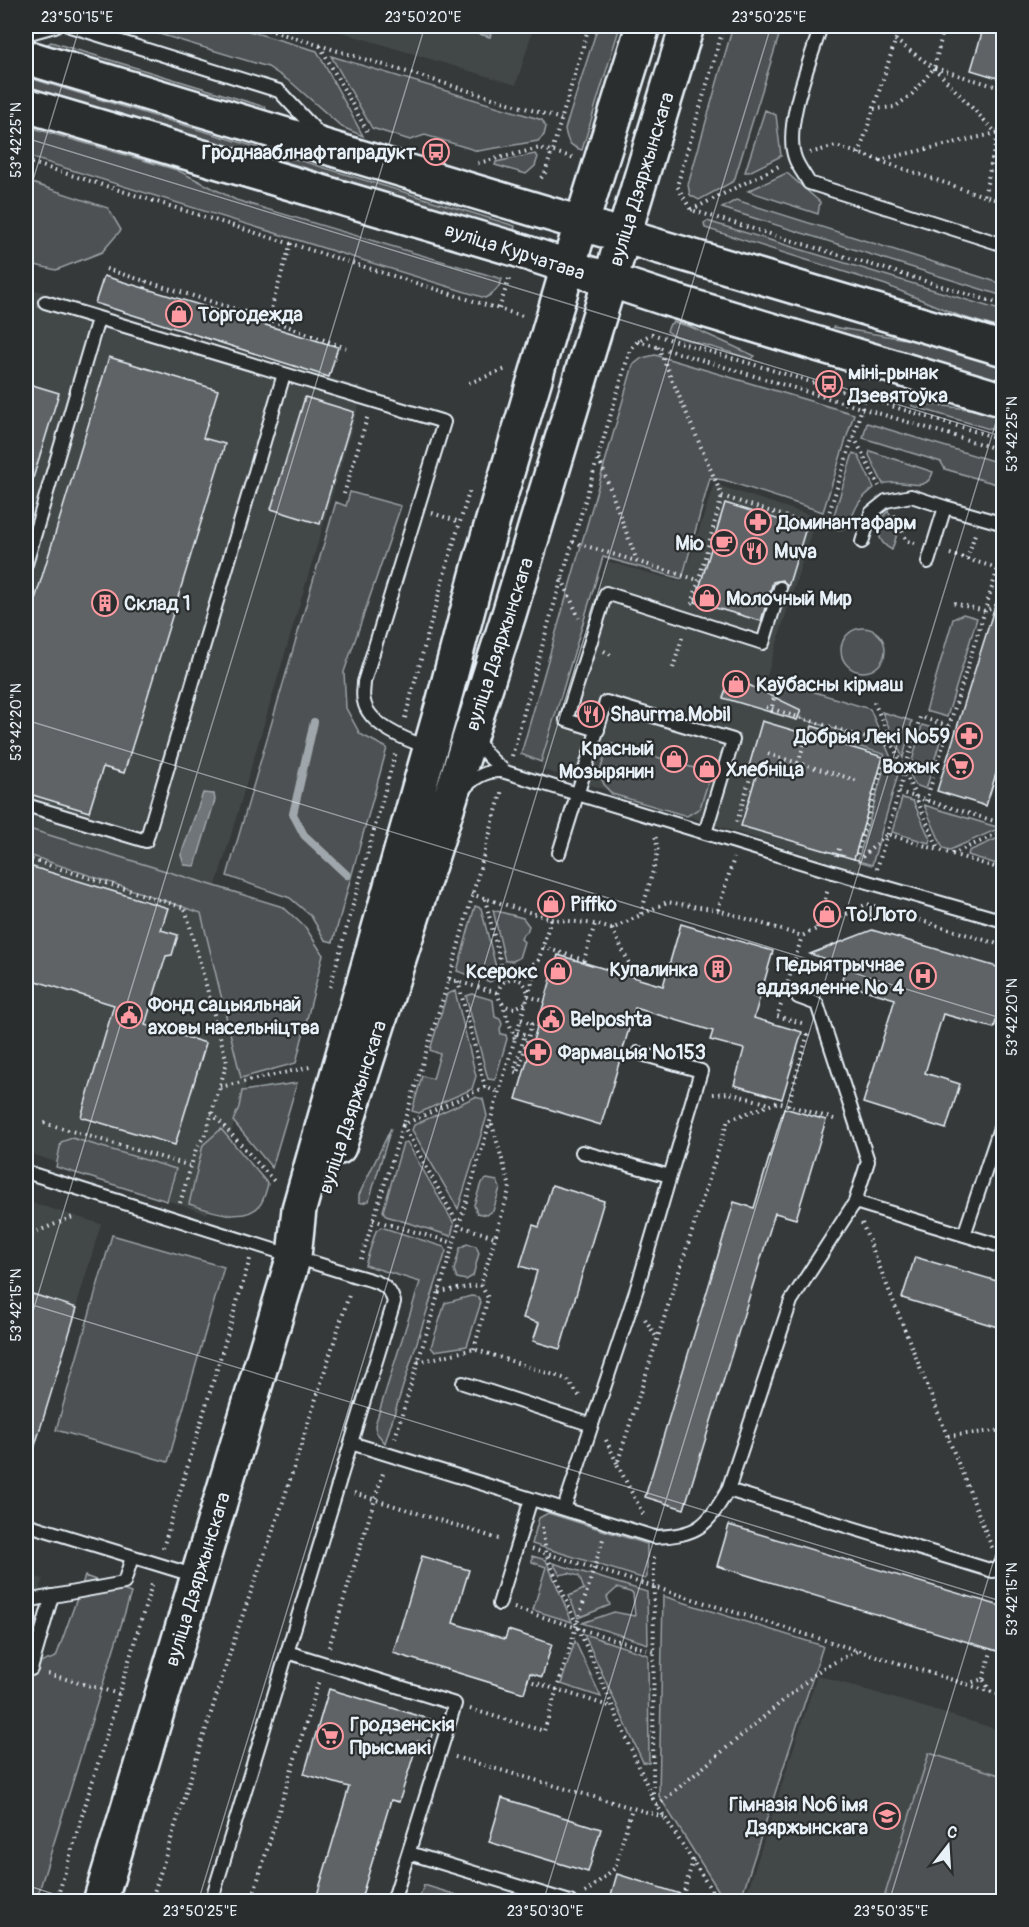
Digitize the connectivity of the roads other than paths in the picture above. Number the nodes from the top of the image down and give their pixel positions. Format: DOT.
graph roads {
  1 [pos="56,26"];
  2 [pos="70,26"];
  3 [pos="643,26"];
  4 [pos="687,26"];
  5 [pos="821,26"];
  6 [pos="26,34"];
  7 [pos="26,57"];
  8 [pos="26,105"];
  9 [pos="336,152"];
  10 [pos="581,223"];
  11 [pos="623,236"];
  12 [pos="1004,244"];
  13 [pos="567,267"];
  14 [pos="610,281"];
  15 [pos="45,302"];
  16 [pos="98,319"];
  17 [pos="1004,349"];
  18 [pos="284,374"];
  19 [pos="1004,400"];
  20 [pos="945,507"];
  21 [pos="1004,524"];
  22 [pos="862,542"];
  23 [pos="928,562"];
  24 [pos="26,564"];
  25 [pos="780,588"];
  26 [pos="476,718"];
  27 [pos="598,730"];
  28 [pos="430,747"];
  29 [pos="507,773"];
  30 [pos="578,794"];
  31 [pos="26,805"];
  32 [pos="446,810"];
  33 [pos="705,833"];
  34 [pos="560,853"];
  35 [pos="1004,921"];
  36 [pos="798,997"];
  37 [pos="638,1053"];
  38 [pos="1004,1116"];
  39 [pos="582,1152"];
  40 [pos="26,1172"];
  41 [pos="670,1176"];
  42 [pos="855,1202"];
  43 [pos="964,1235"];
  44 [pos="1004,1247"];
  45 [pos="294,1256"];
  46 [pos="463,1383"];
  47 [pos="594,1420"];
  48 [pos="351,1443"];
  49 [pos="729,1490"];
  50 [pos="531,1499"];
  51 [pos="564,1509"];
  52 [pos="26,1524"];
  53 [pos="132,1557"];
  54 [pos="1001,1564"];
  55 [pos="198,1577"];
  56 [pos="52,1596"];
  57 [pos="26,1601"];
  58 [pos="499,1604"];
  59 [pos="287,1652"];
  60 [pos="31,1669"];
  61 [pos="409,1853"];
  62 [pos="100,1902"];
  63 [pos="211,1902"];
  64 [pos="393,1902"];
  65 [pos="570,1902"];
  1 -- 6 [label="lane"];
  2 -- 9 [label="lane"];
  3 -- 10 [label="main road, вуліца Дзяржынскага"];
  4 -- 11 [label="main road, вуліца Дзяржынскага"];
  5 -- 12 [label="lane"];
  7 -- 9 [label="main road"];
  8 -- 13 [label="main road, вуліца Курчатава"];
  9 -- 10 [label="main road"];
  10 -- 11 [label="main road"];
  10 -- 13 [label="main road, вуліца Дзяржынскага"];
  11 -- 14 [label="main road, вуліца Дзяржынскага"];
  11 -- 17 [label="main road"];
  13 -- 14 [label="main road, вуліца Курчатава"];
  13 -- 28 [label="main road, вуліца Дзяржынскага"];
  14 -- 19 [label="main road, вуліца Курчатава"];
  14 -- 26 [label="main road, вуліца Дзяржынскага"];
  15 -- 16 [label="lane"];
  16 -- 18 [label="lane"];
  16 -- 24 [label="lane"];
  18 -- 28 [label="lane"];
  18 -- 31 [label="lane"];
  20 -- 21 [label="lane"];
  20 -- 22 [label="lane"];
  20 -- 23 [label="lane"];
  25 -- 27 [label="lane"];
  26 -- 29 [label="lane"];
  26 -- 32 [label="main road, вуліца Дзяржынскага"];
  27 -- 30 [label="lane"];
  27 -- 33 [label="lane"];
  28 -- 45 [label="main road, вуліца Дзяржынскага"];
  29 -- 30 [label="lane"];
  29 -- 32 [label="lane"];
  30 -- 33 [label="lane"];
  30 -- 34 [label="lane"];
  32 -- 45 [label="main road, вуліца Дзяржынскага"];
  33 -- 35 [label="lane"];
  36 -- 42 [label="lane"];
  37 -- 41 [label="lane"];
  38 -- 43 [label="lane"];
  39 -- 41 [label="lane"];
  40 -- 45 [label="lane"];
  41 -- 47 [label="lane"];
  42 -- 43 [label="lane"];
  42 -- 49 [label="lane"];
  43 -- 44 [label="lane"];
  45 -- 48 [label="lane"];
  45 -- 55 [label="main road, вуліца Дзяржынскага"];
  46 -- 47 [label="lane"];
  47 -- 51 [label="lane"];
  48 -- 50 [label="lane"];
  48 -- 59 [label="lane"];
  49 -- 51 [label="lane"];
  49 -- 54 [label="lane"];
  50 -- 51 [label="lane"];
  50 -- 58 [label="lane"];
  52 -- 53 [label="lane"];
  53 -- 55 [label="lane"];
  53 -- 56 [label="lane"];
  55 -- 62 [label="main road, вуліца Дзяржынскага"];
  56 -- 57 [label="lane"];
  56 -- 60 [label="lane"];
  59 -- 61 [label="lane"];
  59 -- 63 [label="lane"];
  61 -- 64 [label="lane"];
  61 -- 65 [label="lane"];
}
